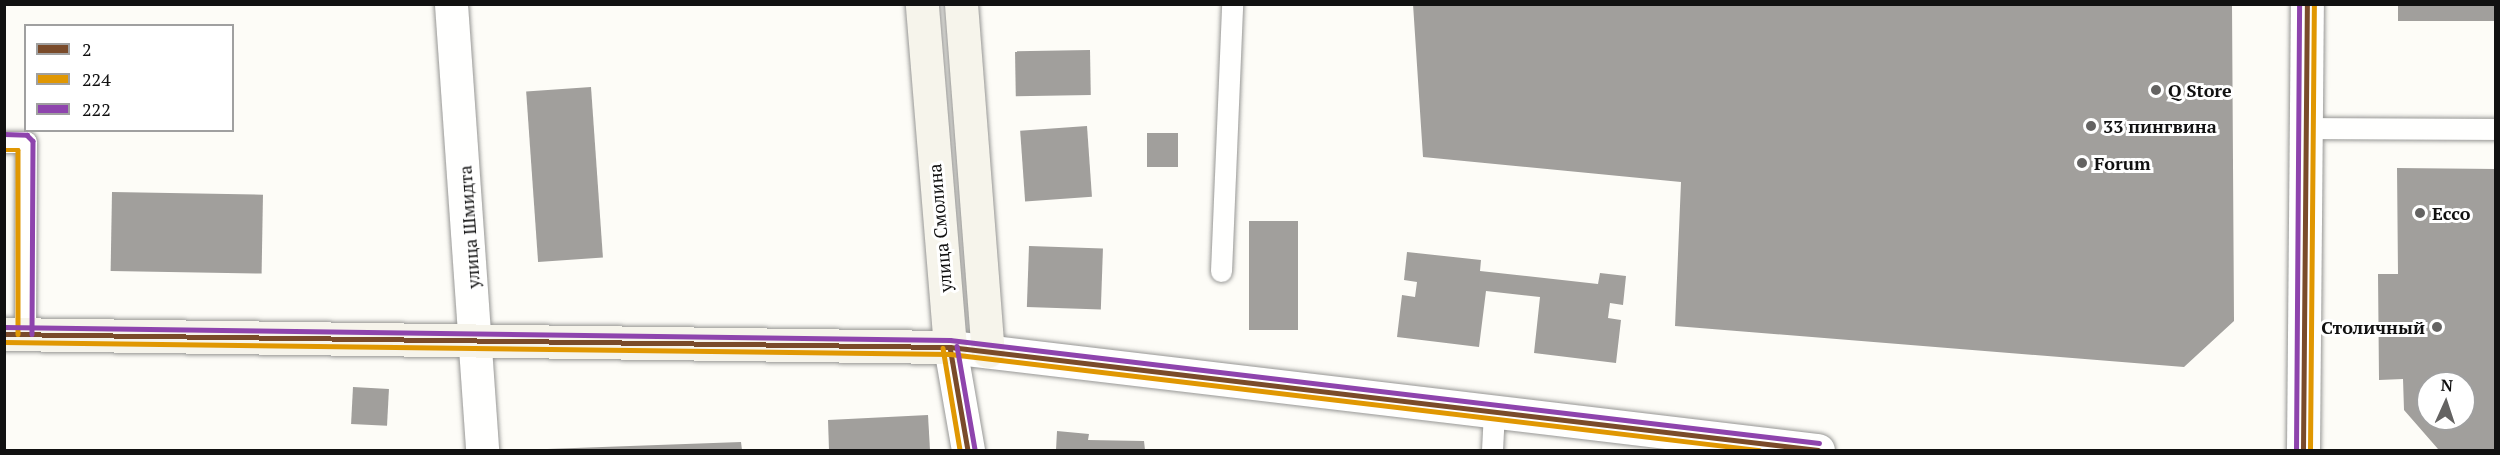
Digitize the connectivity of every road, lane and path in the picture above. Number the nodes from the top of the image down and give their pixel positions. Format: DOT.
graph roads {
  1 [pos="452,4"];
  2 [pos="922,4"];
  3 [pos="961,4"];
  4 [pos="1232,4"];
  5 [pos="2307,4"];
  6 [pos="2306,128"];
  7 [pos="2496,129"];
  8 [pos="4,142"];
  9 [pos="1221,272"];
  10 [pos="15,334"];
  11 [pos="477,341"];
  12 [pos="950,347"];
  13 [pos="988,351"];
  14 [pos="1494,411"];
  15 [pos="482,450"];
  16 [pos="968,450"];
  17 [pos="1492,450"];
  18 [pos="1818,450"];
  19 [pos="2303,450"];
  1 -- 11 [label="street, улица Шмидта"];
  2 -- 12 [label="main road, улица Смолина"];
  3 -- 13 [label="main road"];
  4 -- 9 [label="lane"];
  5 -- 6 [label="street"];
  6 -- 7 [label="lane"];
  6 -- 19 [label="street"];
  8 -- 10 [label="lane"];
  10 -- 11 [label="main road"];
  11 -- 12 [label="main road"];
  11 -- 15 [label="street, улица Шмидта"];
  12 -- 13 [label="street"];
  12 -- 16 [label="street, улица Смолина"];
  13 -- 14 [label="street"];
  14 -- 17 [label="lane"];
  14 -- 18 [label="street"];
}
